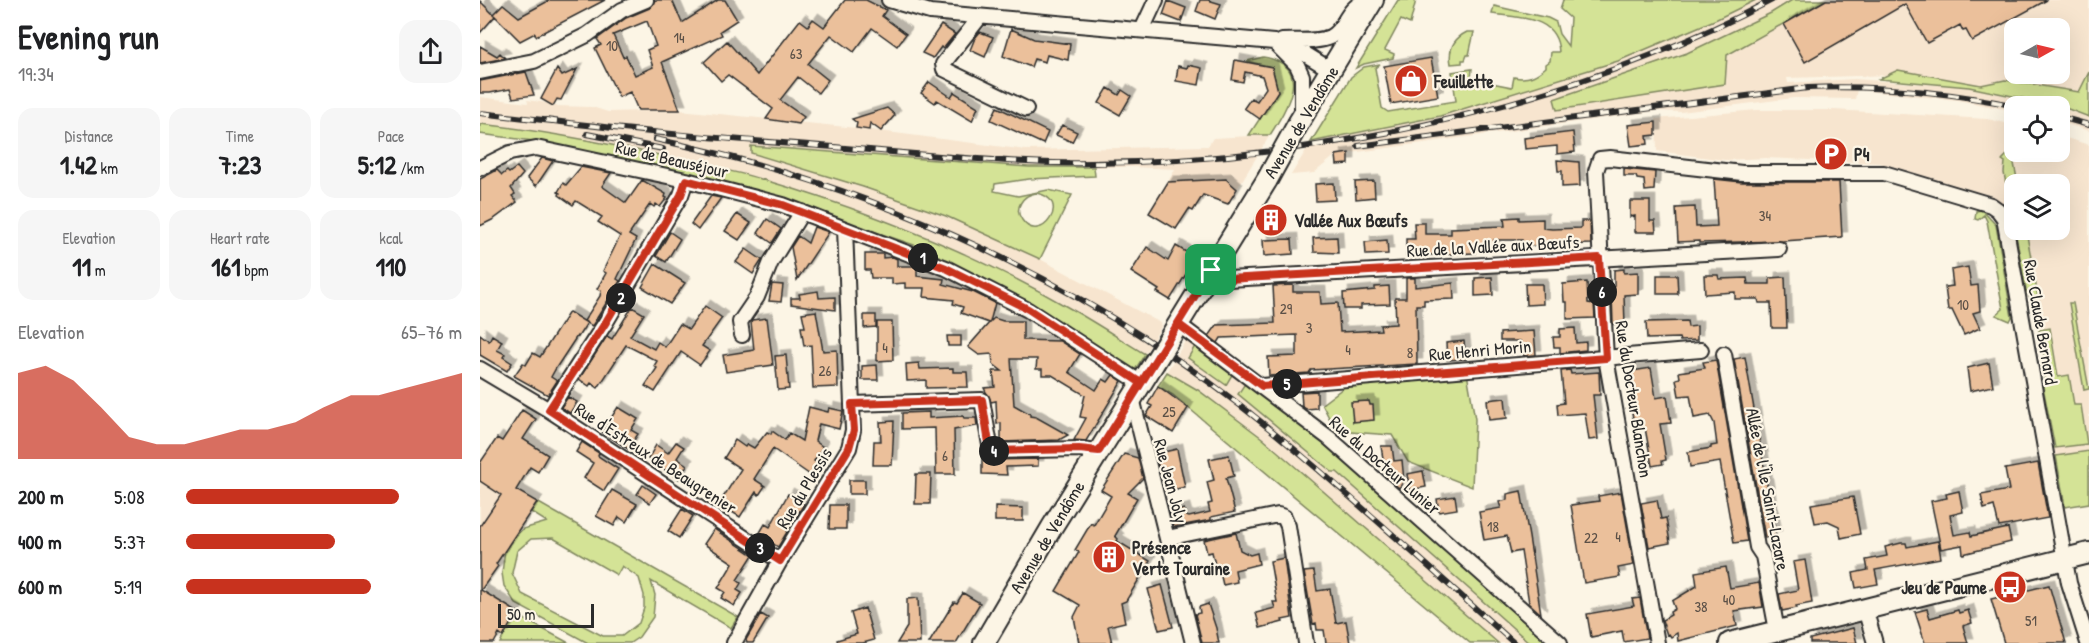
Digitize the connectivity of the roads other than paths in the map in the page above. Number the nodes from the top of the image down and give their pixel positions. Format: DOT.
graph roads {
  1 [pos="646,0"];
  2 [pos="889,0"];
  3 [pos="1156,0"];
  4 [pos="1366,0"];
  5 [pos="1373,0"];
  6 [pos="980,16"];
  7 [pos="1142,30"];
  8 [pos="1274,42"];
  9 [pos="1331,70"];
  10 [pos="480,72"];
  11 [pos="1026,109"];
  12 [pos="1300,120"];
  13 [pos="1600,159"];
  14 [pos="480,168"];
  15 [pos="686,180"];
  16 [pos="802,212"];
  17 [pos="845,229"];
  18 [pos="1779,249"];
  19 [pos="1599,258"];
  20 [pos="1211,270"];
  21 [pos="1178,324"];
  22 [pos="742,335"];
  23 [pos="1701,350"];
  24 [pos="1724,354"];
  25 [pos="1606,358"];
  26 [pos="480,369"];
  27 [pos="1262,386"];
  28 [pos="1136,391"];
  29 [pos="852,404"];
  30 [pos="549,410"];
  31 [pos="1099,451"];
  32 [pos="1167,538"];
  33 [pos="2089,553"];
  34 [pos="2065,559"];
  35 [pos="780,561"];
  36 [pos="1865,609"];
  37 [pos="1777,631"];
  38 [pos="734,643"];
  39 [pos="984,643"];
  40 [pos="1193,643"];
  41 [pos="1306,643"];
  42 [pos="1560,643"];
  43 [pos="1657,643"];
  44 [pos="1730,643"];
  45 [pos="1875,643"];
  46 [pos="2088,643"];
  1 -- 10 [label="street"];
  2 -- 6 [label="street"];
  3 -- 7 [label="street"];
  4 -- 8 [label="street"];
  5 -- 9 [label="main road, Avenue de Vendôme"];
  6 -- 7 [label="street"];
  6 -- 11 [label="street"];
  7 -- 8 [label="street"];
  8 -- 9 [label="street"];
  8 -- 12 [label="street"];
  9 -- 12 [label="main road, Avenue de Vendôme"];
  12 -- 20 [label="main road, Avenue de Vendôme, bridge"];
  13 -- 19 [label="street, Rue du Docteur Blanchon"];
  13 -- 34 [label="street, Rue Claude Bernard"];
  14 -- 15 [label="street, Rue de Beauséjour"];
  15 -- 16 [label="street, Rue de Beauséjour"];
  15 -- 30 [label="street"];
  16 -- 17 [label="street, Rue de Beauséjour"];
  16 -- 22 [label="street"];
  17 -- 28 [label="street, Rue de Beauséjour"];
  17 -- 29 [label="street, Rue du Plessis"];
  18 -- 19 [label="street, Rue de la Vallée aux Bœufs"];
  19 -- 20 [label="street, Rue de la Vallée aux Bœufs"];
  19 -- 25 [label="street, Rue du Docteur Blanchon"];
  20 -- 21 [label="main road, Avenue de Vendôme"];
  21 -- 27 [label="street, Rue du Docteur Lunier"];
  21 -- 28 [label="main road, Avenue de Vendôme, bridge"];
  23 -- 25 [label="street, Rue Henri Morin"];
  24 -- 37 [label="street, Allée de l'Île Saint-Lazare"];
  25 -- 27 [label="street, Rue Henri Morin"];
  25 -- 43 [label="street, Rue du Docteur Blanchon"];
  26 -- 30 [label="street, Rue d'Estreux de Beaugrenier"];
  27 -- 42 [label="street, Rue du Docteur Lunier"];
  28 -- 31 [label="main road, Avenue de Vendôme"];
  28 -- 32 [label="street, Rue Jean Joly"];
  29 -- 31 [label="street"];
  29 -- 35 [label="street, Rue du Plessis"];
  30 -- 35 [label="street, Rue d'Estreux de Beaugrenier"];
  31 -- 39 [label="main road, Avenue de Vendôme"];
  32 -- 40 [label="street, Rue Jean Joly"];
  32 -- 41 [label="street"];
  33 -- 34 [label="main road"];
  34 -- 36 [label="main road"];
  34 -- 46 [label="street, Rue Claude Bernard"];
  35 -- 38 [label="street, Rue du Plessis"];
  36 -- 37 [label="main road"];
  36 -- 45 [label="street"];
  37 -- 44 [label="main road"];
}
